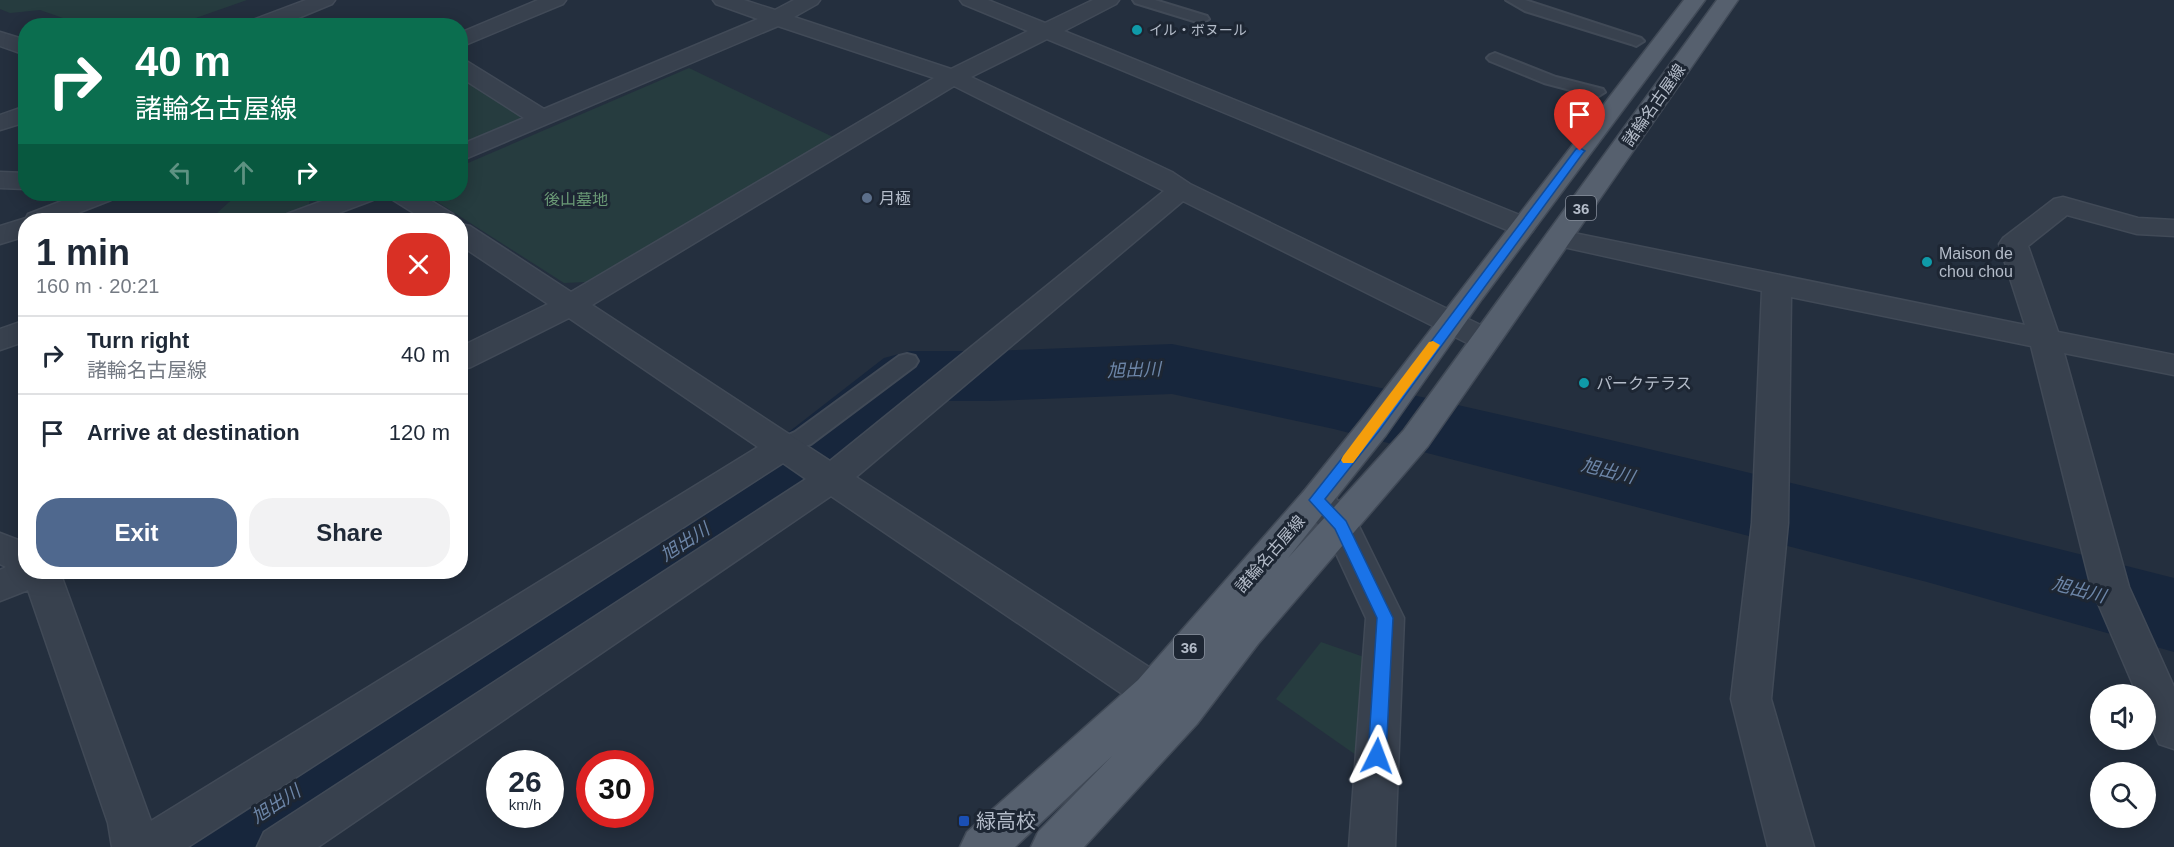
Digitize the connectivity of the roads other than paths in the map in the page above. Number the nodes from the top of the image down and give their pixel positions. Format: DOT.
graph roads {
  1 [pos="325,0"];
  2 [pos="556,0"];
  3 [pos="723,0"];
  4 [pos="810,0"];
  5 [pos="970,0"];
  6 [pos="1109,0"];
  7 [pos="1140,0"];
  8 [pos="1513,0"];
  9 [pos="1695,0"];
  10 [pos="1728,0"];
  11 [pos="279,18"];
  12 [pos="777,18"];
  13 [pos="1202,19"];
  14 [pos="1047,32"];
  15 [pos="468,38"];
  16 [pos="0,39"];
  17 [pos="1636,41"];
  18 [pos="18,45"];
  19 [pos="1495,58"];
  20 [pos="468,72"];
  21 [pos="953,77"];
  22 [pos="1597,92"];
  23 [pos="18,116"];
  24 [pos="543,119"];
  25 [pos="0,123"];
  26 [pos="468,151"];
  27 [pos="0,180"];
  28 [pos="18,181"];
  29 [pos="1181,190"];
  30 [pos="85,201"];
  31 [pos="346,201"];
  32 [pos="413,201"];
  33 [pos="55,213"];
  34 [pos="315,213"];
  35 [pos="432,213"];
  36 [pos="1522,226"];
  37 [pos="2174,228"];
  38 [pos="18,229"];
  39 [pos="0,236"];
  40 [pos="468,237"];
  41 [pos="1559,238"];
  42 [pos="1777,285"];
  43 [pos="571,305"];
  44 [pos="1450,322"];
  45 [pos="18,333"];
  46 [pos="1484,339"];
  47 [pos="2045,339"];
  48 [pos="0,340"];
  49 [pos="468,356"];
  50 [pos="908,361"];
  51 [pos="2174,365"];
  52 [pos="806,462"];
  53 [pos="1328,513"];
  54 [pos="0,547"];
  55 [pos="18,556"];
  56 [pos="18,578"];
  57 [pos="43,579"];
  58 [pos="0,586"];
  59 [pos="1167,701"];
  60 [pos="2174,731"];
  61 [pos="135,847"];
  62 [pos="149,847"];
  63 [pos="280,847"];
  64 [pos="983,847"];
  65 [pos="1054,847"];
  66 [pos="1372,847"];
  67 [pos="1791,847"];
  1 -- 11 [label="street"];
  2 -- 15 [label="street"];
  3 -- 12 [label="street"];
  4 -- 12 [label="street"];
  5 -- 14 [label="street"];
  6 -- 14 [label="street"];
  7 -- 13 [label="lane"];
  8 -- 17 [label="lane"];
  9 -- 36 [label="main road, 諸輪名古屋線 / 36"];
  10 -- 41 [label="main road, 諸輪名古屋線 / 36"];
  12 -- 21 [label="street"];
  12 -- 24 [label="street"];
  14 -- 21 [label="street"];
  14 -- 36 [label="street"];
  16 -- 18 [label="street"];
  19 -- 22 [label="lane"];
  20 -- 24 [label="street"];
  21 -- 29 [label="street"];
  21 -- 43 [label="street"];
  23 -- 25 [label="street"];
  24 -- 26 [label="street"];
  27 -- 28 [label="street"];
  29 -- 44 [label="street"];
  29 -- 52 [label="street"];
  30 -- 33 [label="street"];
  31 -- 34 [label="street"];
  32 -- 35 [label="street"];
  36 -- 44 [label="main road, 諸輪名古屋線 / 36"];
  37 -- 47 [label="street"];
  38 -- 39 [label="street"];
  40 -- 43 [label="street"];
  41 -- 42 [label="street"];
  41 -- 46 [label="main road, 諸輪名古屋線 / 36"];
  42 -- 47 [label="street"];
  42 -- 67 [label="street"];
  43 -- 49 [label="street"];
  43 -- 52 [label="street"];
  44 -- 46 [label="street"];
  44 -- 53 [label="main road, 諸輪名古屋線 / 36"];
  45 -- 48 [label="street"];
  46 -- 53 [label="main road, 諸輪名古屋線 / 36"];
  47 -- 51 [label="street"];
  47 -- 60 [label="street"];
  50 -- 52 [label="lane"];
  52 -- 59 [label="street"];
  52 -- 62 [label="street"];
  52 -- 63 [label="street"];
  53 -- 59 [label="main road, 諸輪名古屋線 / 36"];
  53 -- 66 [label="street"];
  54 -- 55 [label="street"];
  56 -- 58 [label="street"];
  57 -- 61 [label="street"];
  59 -- 64 [label="main road, 諸輪名古屋線 / 36"];
  59 -- 65 [label="main road, 諸輪名古屋線 / 36"];
}
